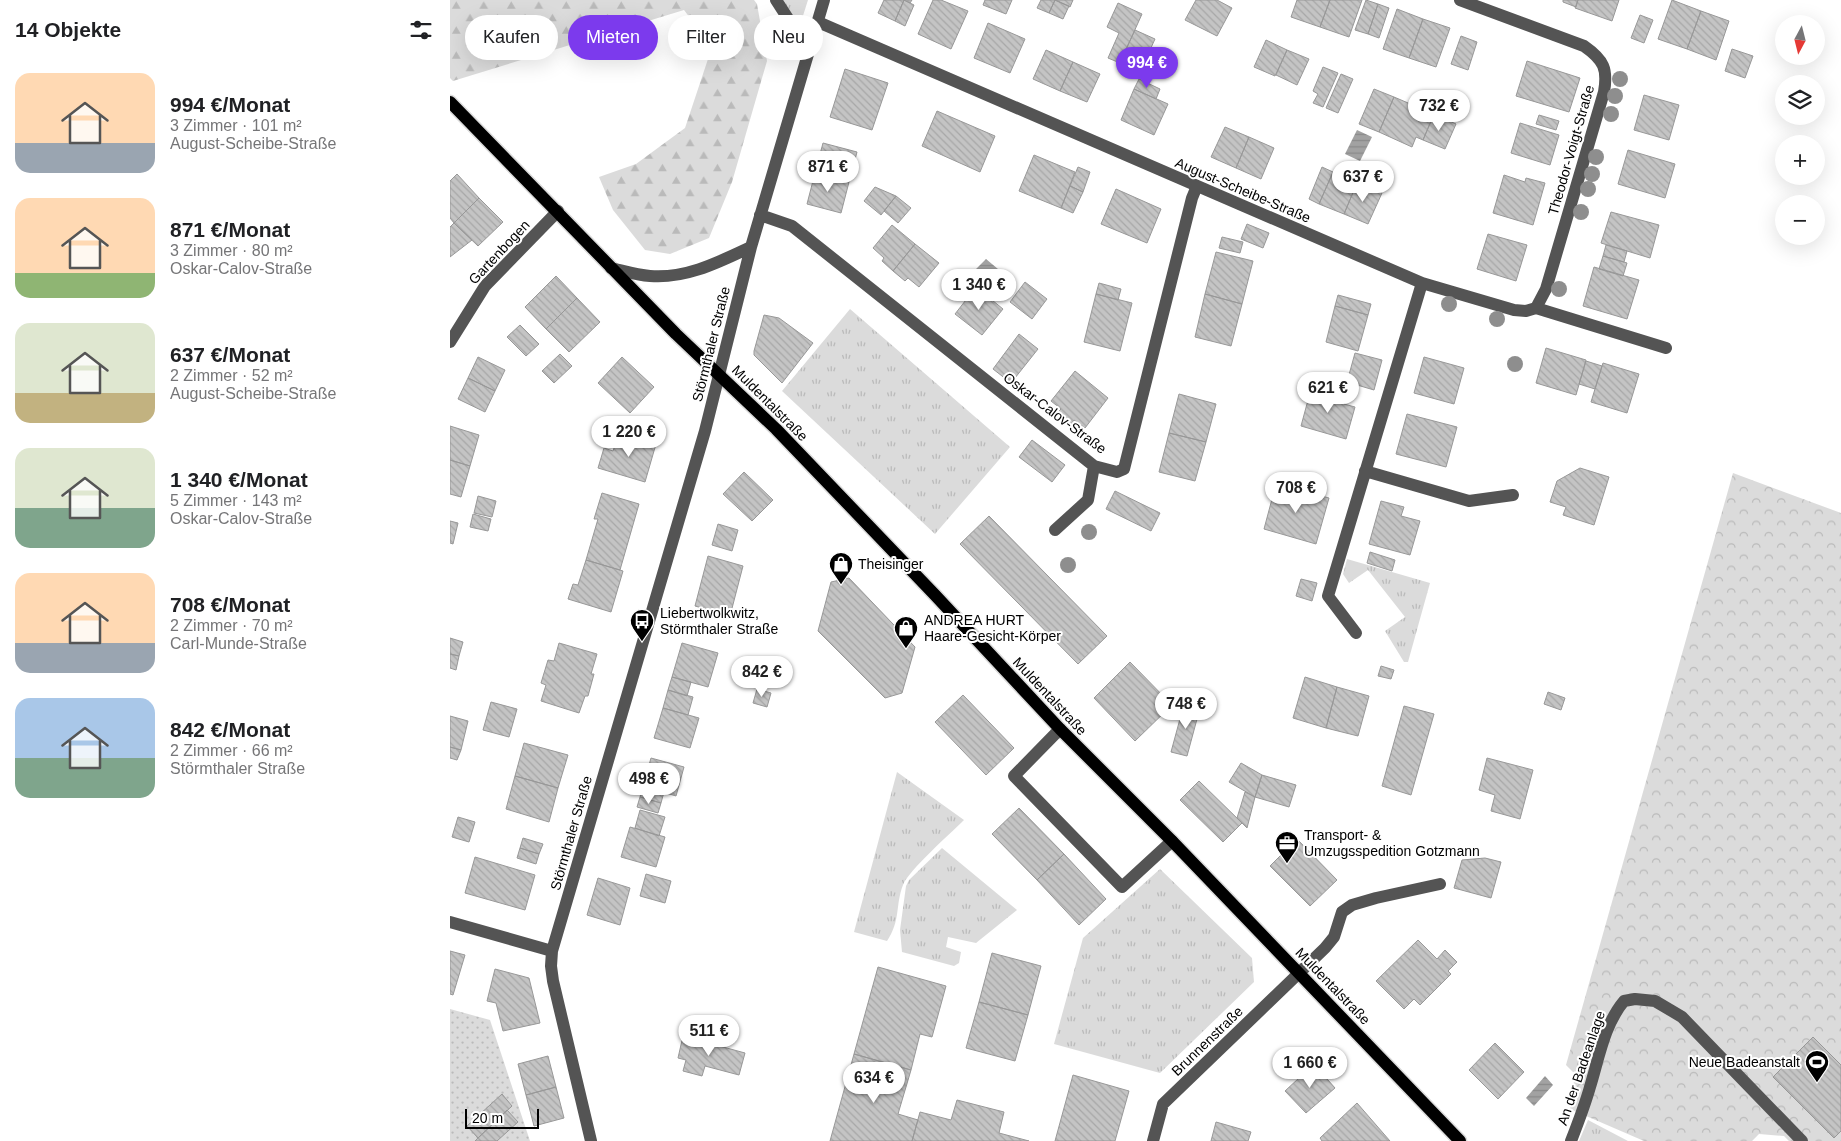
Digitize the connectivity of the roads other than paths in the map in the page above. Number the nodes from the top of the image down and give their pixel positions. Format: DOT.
graph roads {
  1 [pos="776,0"];
  2 [pos="824,0"];
  3 [pos="1460,0"];
  4 [pos="786,15"];
  5 [pos="820,15"];
  6 [pos="823,24"];
  7 [pos="806,60"];
  8 [pos="450,102"];
  9 [pos="1197,186"];
  10 [pos="558,211"];
  11 [pos="760,215"];
  12 [pos="751,248"];
  13 [pos="611,268"];
  14 [pos="1422,283"];
  15 [pos="1536,308"];
  16 [pos="450,342"];
  17 [pos="1666,348"];
  18 [pos="719,374"];
  19 [pos="1094,466"];
  20 [pos="1365,470"];
  21 [pos="1514,495"];
  22 [pos="1055,530"];
  23 [pos="1356,633"];
  24 [pos="1060,729"];
  25 [pos="1172,841"];
  26 [pos="1440,884"];
  27 [pos="450,922"];
  28 [pos="552,951"];
  29 [pos="1299,972"];
  30 [pos="591,1141"];
  31 [pos="1153,1141"];
  32 [pos="1460,1141"];
  33 [pos="1571,1141"];
  34 [pos="1802,1141"];
  1 -- 4 [label="street"];
  2 -- 5 [label="street, Störmthaler Straße"];
  3 -- 15 [label="street, Theodor-Voigt-Straße"];
  6 -- 9 [label="street, August-Scheibe-Straße"];
  7 -- 11 [label="street, Störmthaler Straße"];
  8 -- 10 [label="main road, Muldentalstraße"];
  9 -- 14 [label="street, August-Scheibe-Straße"];
  9 -- 19 [label="street, Oskar-Calov-Straße"];
  10 -- 13 [label="main road, Muldentalstraße"];
  10 -- 16 [label="street, Gartenbogen"];
  11 -- 12 [label="street, Störmthaler Straße"];
  11 -- 19 [label="street, Oskar-Calov-Straße"];
  12 -- 13 [label="street, Störmthaler Straße"];
  12 -- 18 [label="street, Störmthaler Straße"];
  13 -- 18 [label="main road, Muldentalstraße"];
  14 -- 15 [label="street, August-Scheibe-Straße"];
  14 -- 20 [label="street"];
  15 -- 17 [label="street, August-Scheibe-Straße"];
  18 -- 24 [label="main road, Muldentalstraße"];
  18 -- 28 [label="street, Störmthaler Straße"];
  19 -- 22 [label="street"];
  20 -- 21 [label="street"];
  20 -- 23 [label="street"];
  24 -- 25 [label="main road, Muldentalstraße"];
  24 -- 25 [label="street"];
  25 -- 29 [label="main road, Muldentalstraße"];
  26 -- 29 [label="street, Brunnenstraße"];
  27 -- 28 [label="street"];
  28 -- 30 [label="street, Störmthaler Straße"];
  29 -- 31 [label="street, Brunnenstraße"];
  29 -- 32 [label="main road, Muldentalstraße"];
  33 -- 34 [label="street, An der Badeanlage"];
}
